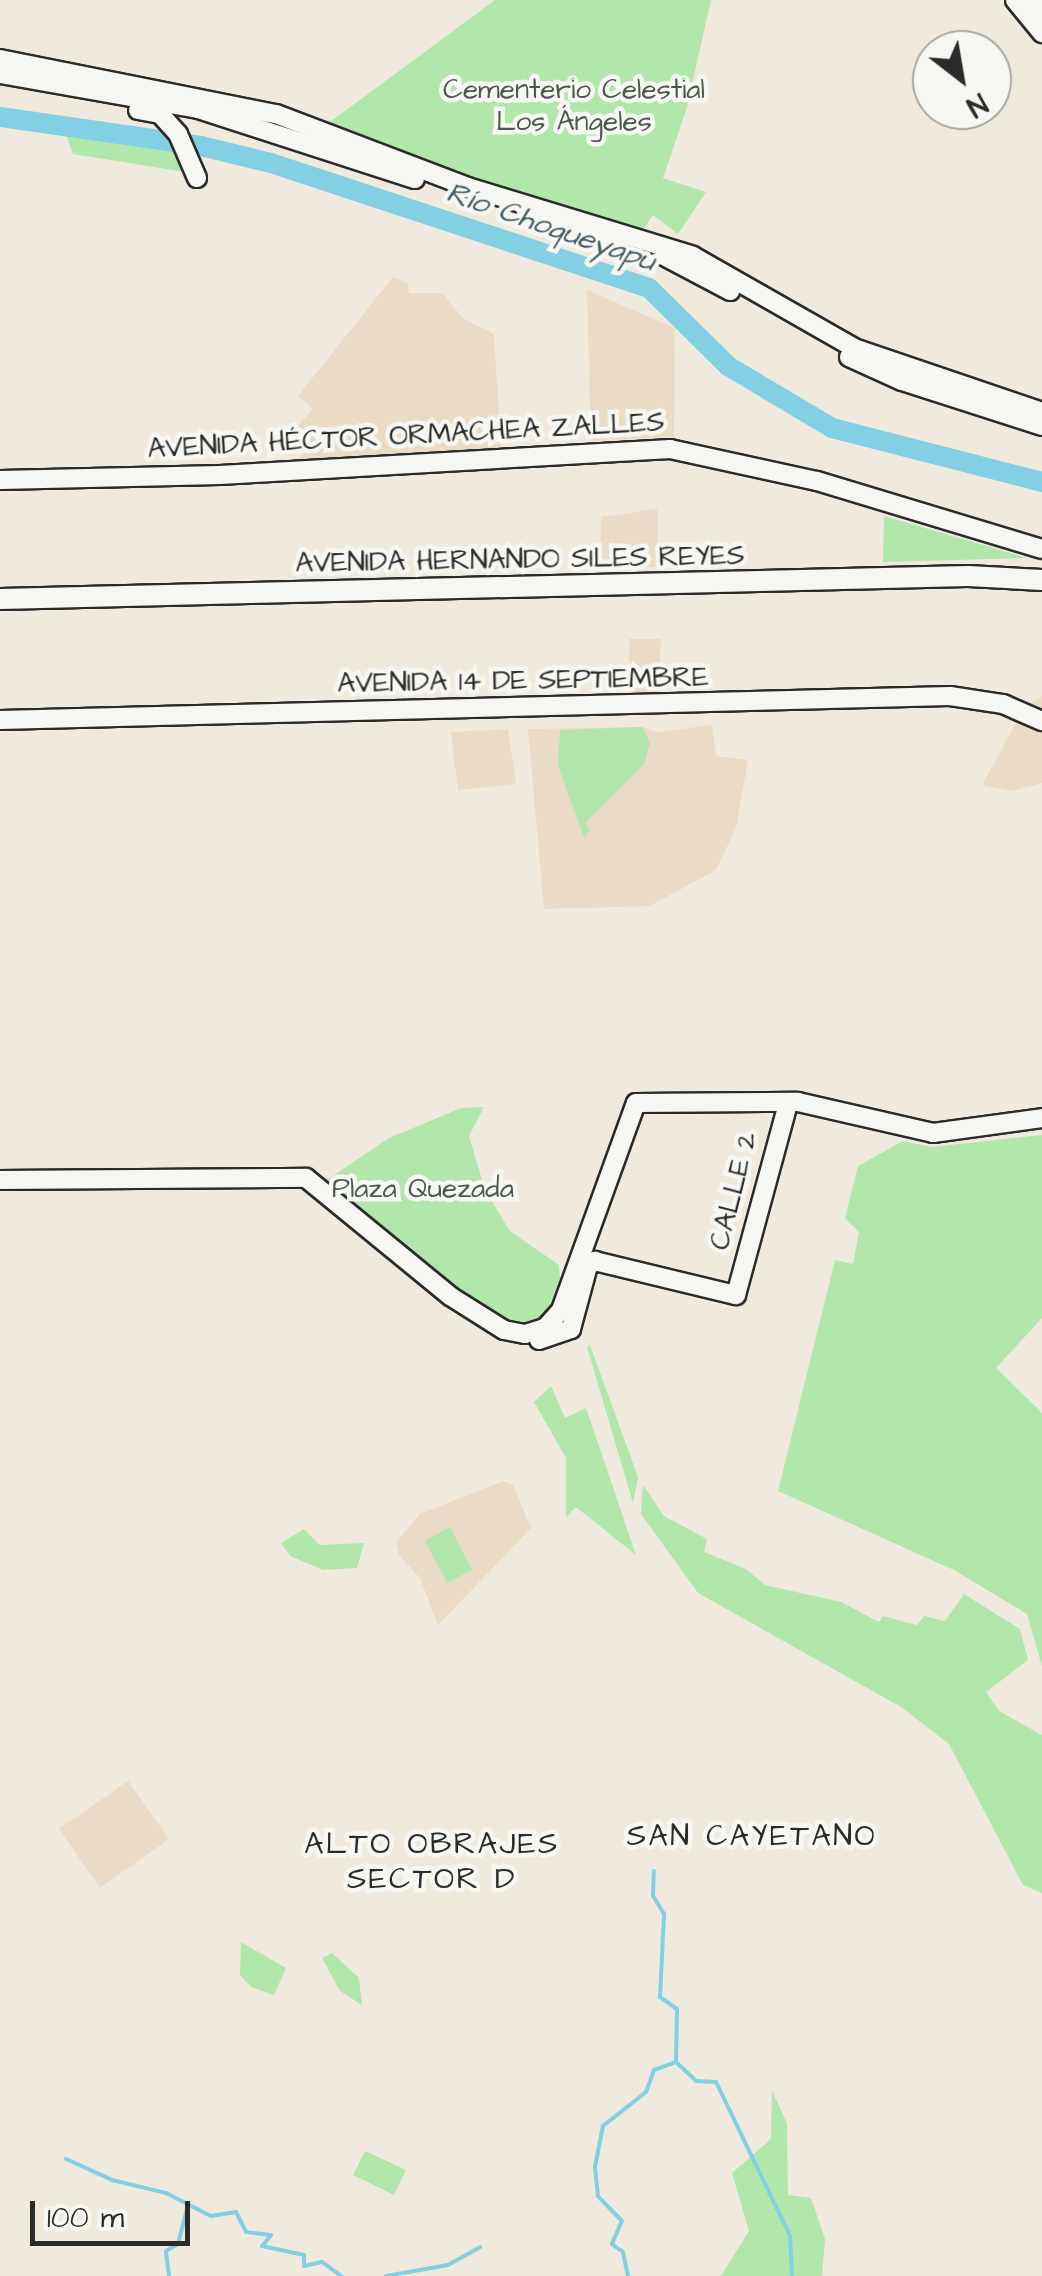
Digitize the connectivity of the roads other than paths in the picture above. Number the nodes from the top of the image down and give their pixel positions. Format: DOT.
graph roads {
  1 [pos="1015,0"];
  2 [pos="1031,0"];
  3 [pos="1042,14"];
  4 [pos="1042,33"];
  5 [pos="0,58"];
  6 [pos="0,74"];
  7 [pos="52,84"];
  8 [pos="197,178"];
  9 [pos="1042,412"];
  10 [pos="1042,426"];
  11 [pos="0,480"];
  12 [pos="1042,549"];
  13 [pos="1042,580"];
  14 [pos="0,600"];
  15 [pos="0,720"];
  16 [pos="1042,721"];
  17 [pos="788,1103"];
  18 [pos="1042,1118"];
  19 [pos="0,1180"];
  20 [pos="460,1303"];
  21 [pos="568,1312"];
  1 -- 4 [label="main road"];
  2 -- 3 [label="main road"];
  5 -- 9 [label="main road"];
  6 -- 7 [label="main road"];
  7 -- 8 [label="main road"];
  7 -- 10 [label="main road"];
  11 -- 12 [label="main road, AVENIDA HÉCTOR ORMACHEA ZALLES"];
  13 -- 14 [label="main road, AVENIDA HERNANDO SILES REYES"];
  15 -- 16 [label="main road, AVENIDA 14 DE SEPTIEMBRE"];
  17 -- 18 [label="main road"];
  17 -- 21 [label="main road"];
  17 -- 21 [label="main road, CALLE 2"];
  19 -- 20 [label="main road"];
  20 -- 21 [label="main road"];
  20 -- 21 [label="main road"];
}
